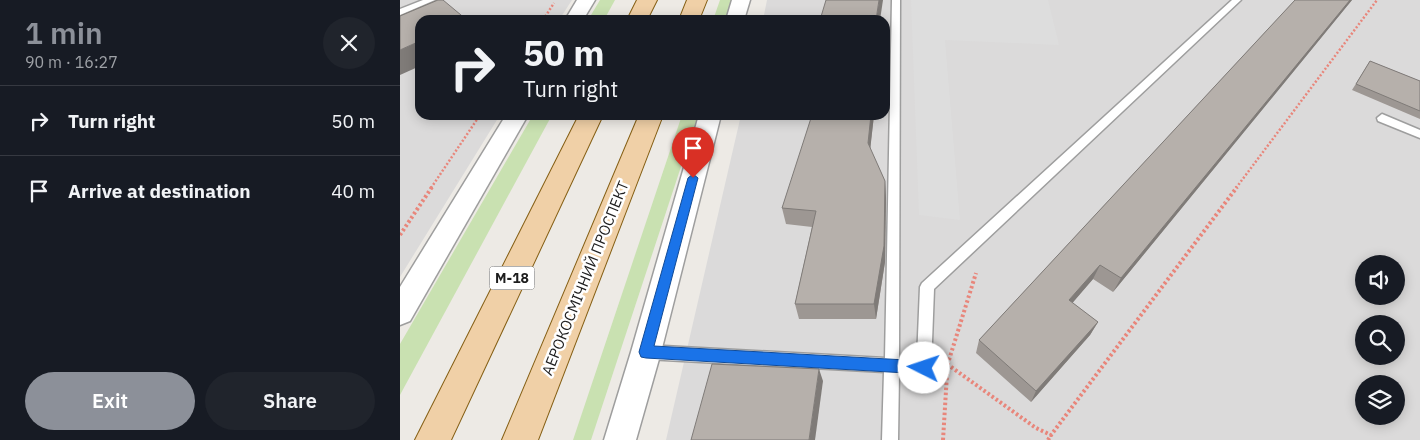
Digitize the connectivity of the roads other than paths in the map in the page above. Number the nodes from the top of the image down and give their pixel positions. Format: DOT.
graph roads {
  1 [pos="431,0"];
  2 [pos="647,0"];
  3 [pos="697,0"];
  4 [pos="741,0"];
  5 [pos="896,0"];
  6 [pos="1237,0"];
  7 [pos="581,1"];
  8 [pos="400,12"];
  9 [pos="576,15"];
  10 [pos="640,15"];
  11 [pos="691,15"];
  12 [pos="736,15"];
  13 [pos="1382,118"];
  14 [pos="514,120"];
  15 [pos="589,120"];
  16 [pos="649,120"];
  17 [pos="709,120"];
  18 [pos="1420,134"];
  19 [pos="400,312"];
  20 [pos="646,352"];
  21 [pos="892,365"];
  22 [pos="433,440"];
  23 [pos="520,440"];
  24 [pos="620,440"];
  25 [pos="890,440"];
  1 -- 8 [label="lane"];
  2 -- 10 [label="main road"];
  3 -- 11 [label="main road"];
  4 -- 12 [label="street"];
  5 -- 21 [label="lane"];
  6 -- 21 [label="lane"];
  7 -- 9 [label="street"];
  13 -- 18 [label="lane"];
  14 -- 19 [label="street"];
  15 -- 22 [label="main road, М-18"];
  16 -- 23 [label="main road, АЕРОКОСМІЧНИЙ ПРОСПЕКТ"];
  17 -- 20 [label="street"];
  20 -- 21 [label="lane"];
  20 -- 24 [label="street"];
  21 -- 25 [label="lane"];
}
